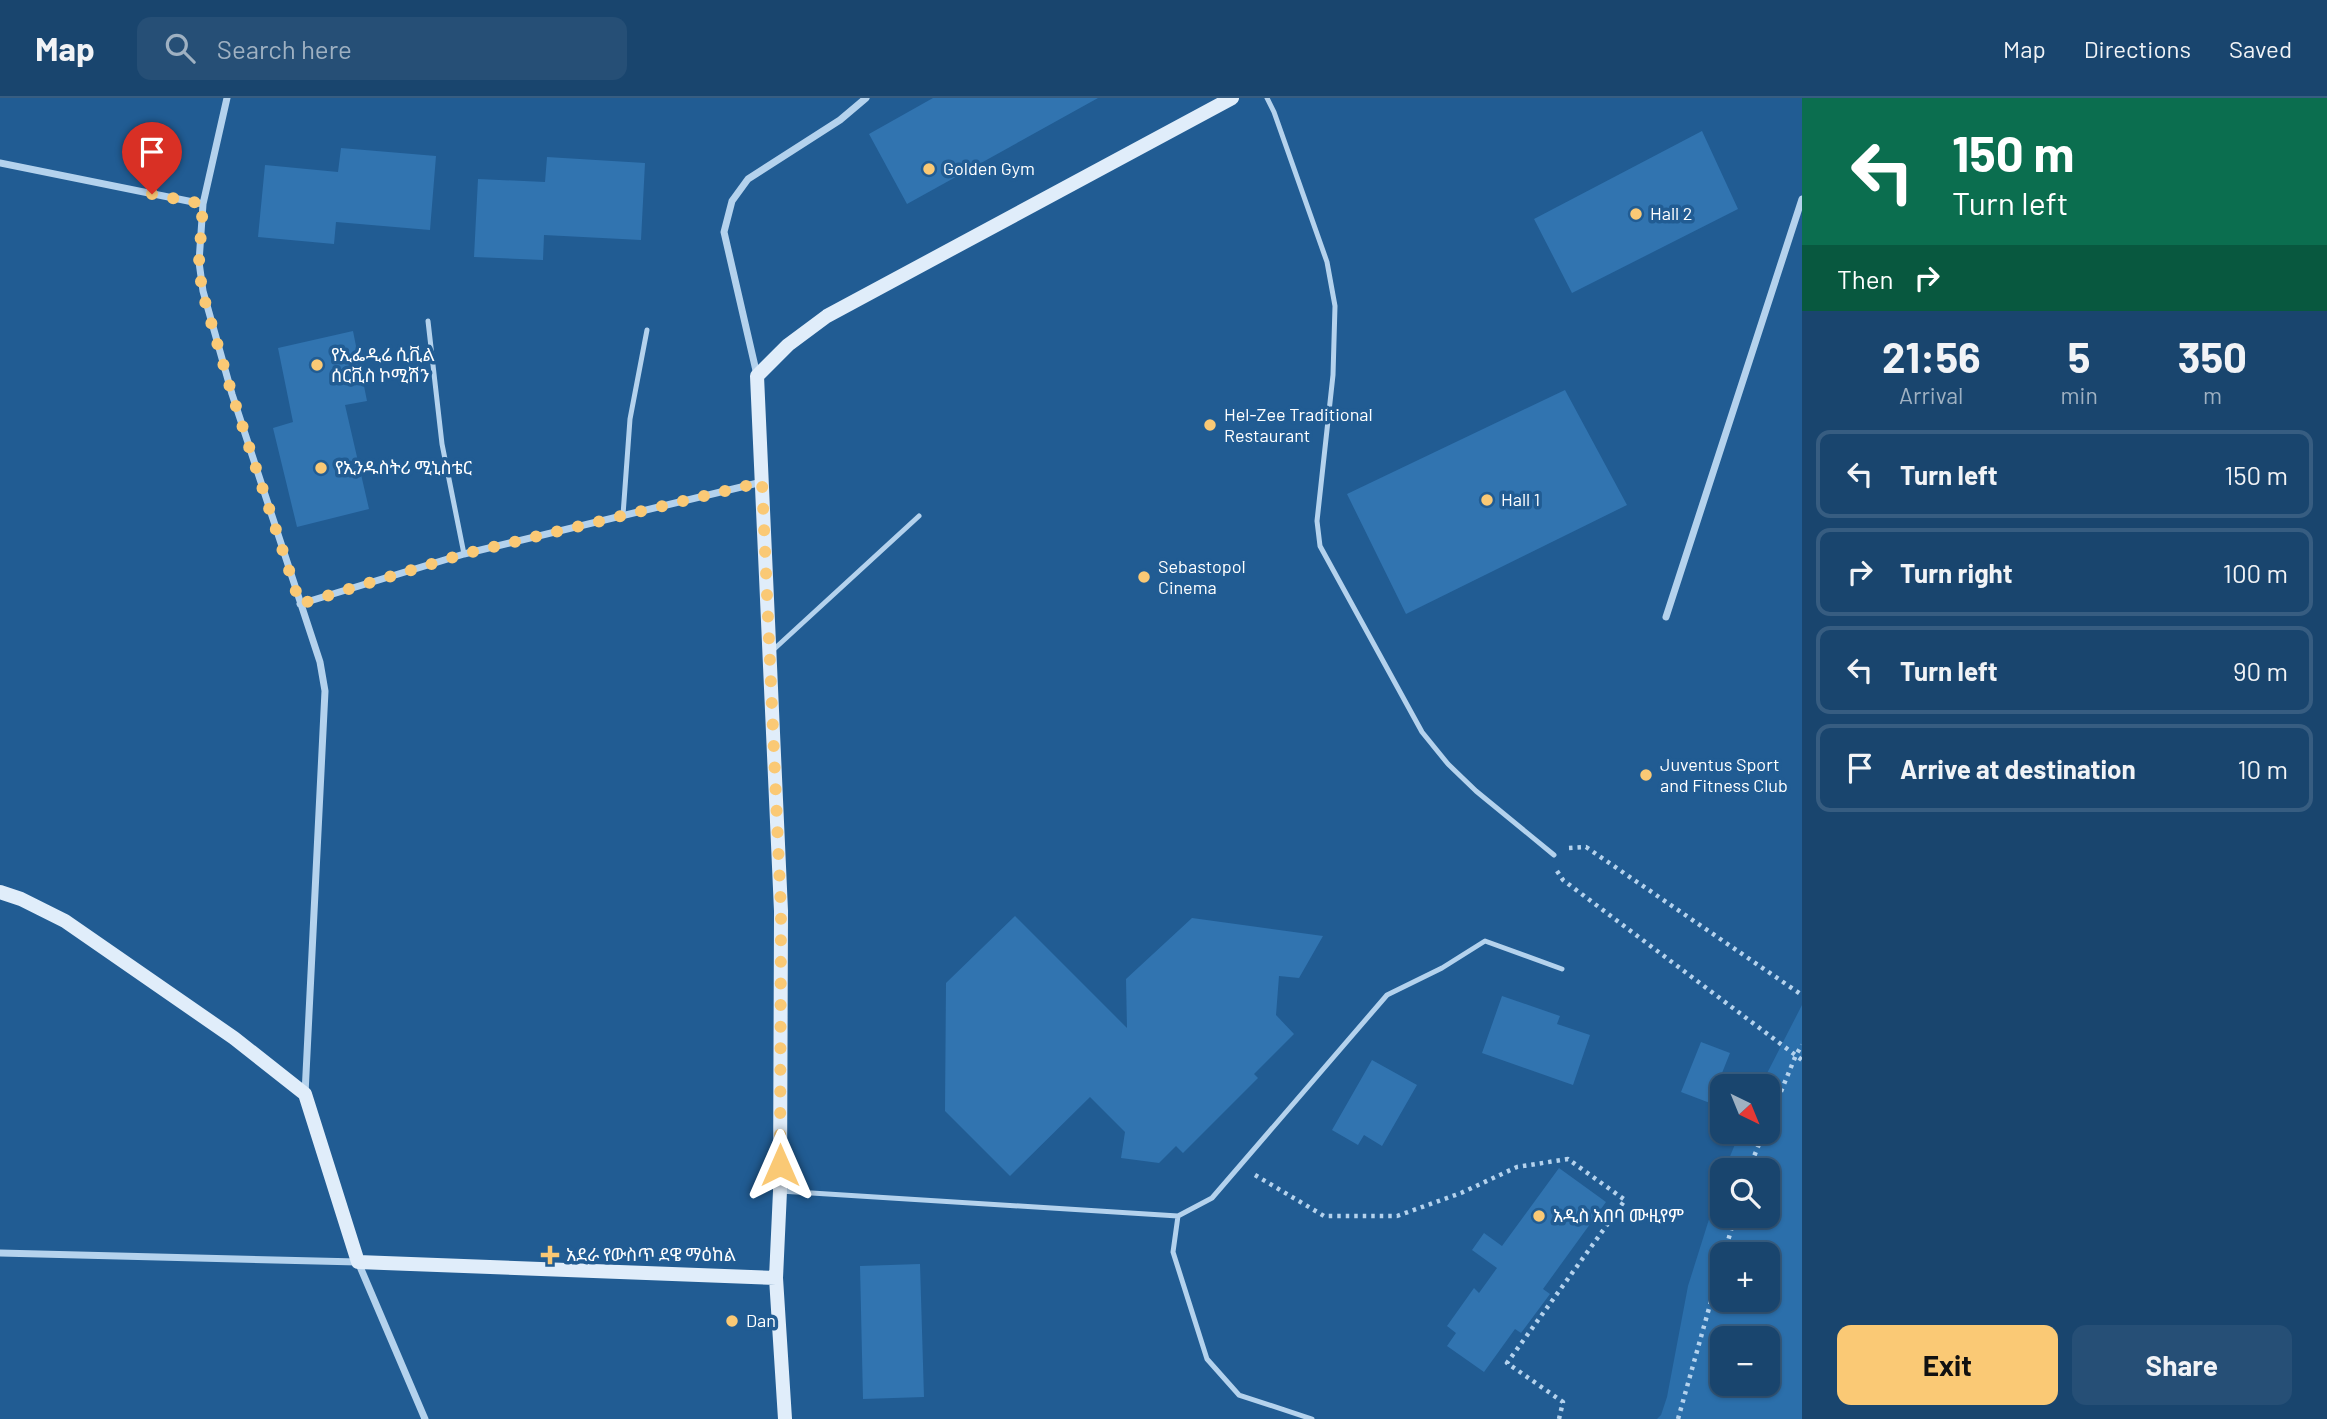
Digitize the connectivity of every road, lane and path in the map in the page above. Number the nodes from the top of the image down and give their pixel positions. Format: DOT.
graph roads {
  1 [pos="227,98"];
  2 [pos="866,98"];
  3 [pos="1233,98"];
  4 [pos="1267,98"];
  5 [pos="0,163"];
  6 [pos="1802,199"];
  7 [pos="203,204"];
  8 [pos="428,321"];
  9 [pos="646,330"];
  10 [pos="757,376"];
  11 [pos="762,482"];
  12 [pos="623,515"];
  13 [pos="919,516"];
  14 [pos="464,554"];
  15 [pos="300,604"];
  16 [pos="1667,617"];
  17 [pos="770,653"];
  18 [pos="1554,855"];
  19 [pos="0,892"];
  20 [pos="1562,969"];
  21 [pos="1802,995"];
  22 [pos="1802,1045"];
  23 [pos="1796,1055"];
  24 [pos="1802,1060"];
  25 [pos="305,1094"];
  26 [pos="1780,1094"];
  27 [pos="1241,1167"];
  28 [pos="780,1191"];
  29 [pos="1178,1216"];
  30 [pos="0,1253"];
  31 [pos="358,1262"];
  32 [pos="776,1278"];
  33 [pos="1710,1305"];
  34 [pos="425,1419"];
  35 [pos="785,1419"];
  36 [pos="1312,1419"];
  37 [pos="1559,1419"];
  38 [pos="1678,1419"];
  1 -- 7 [label="street"];
  2 -- 10 [label="street"];
  3 -- 10 [label="street"];
  4 -- 18 [label="lane"];
  5 -- 7 [label="street"];
  6 -- 16 [label="street"];
  7 -- 15 [label="street"];
  8 -- 14 [label="lane"];
  9 -- 12 [label="lane"];
  10 -- 11 [label="street"];
  11 -- 12 [label="street"];
  11 -- 17 [label="street"];
  12 -- 14 [label="street"];
  13 -- 17 [label="lane"];
  14 -- 15 [label="street"];
  15 -- 25 [label="street"];
  17 -- 28 [label="street"];
  18 -- 21 [label="path"];
  18 -- 23 [label="path"];
  19 -- 25 [label="street"];
  20 -- 27 [label="lane"];
  22 -- 23 [label="path"];
  23 -- 24 [label="path"];
  23 -- 26 [label="path"];
  25 -- 31 [label="street"];
  27 -- 29 [label="lane"];
  27 -- 37 [label="path"];
  28 -- 29 [label="lane"];
  28 -- 32 [label="street"];
  29 -- 36 [label="lane"];
  30 -- 31 [label="street"];
  31 -- 32 [label="street"];
  31 -- 34 [label="street"];
  32 -- 35 [label="street"];
  33 -- 38 [label="path"];
}
